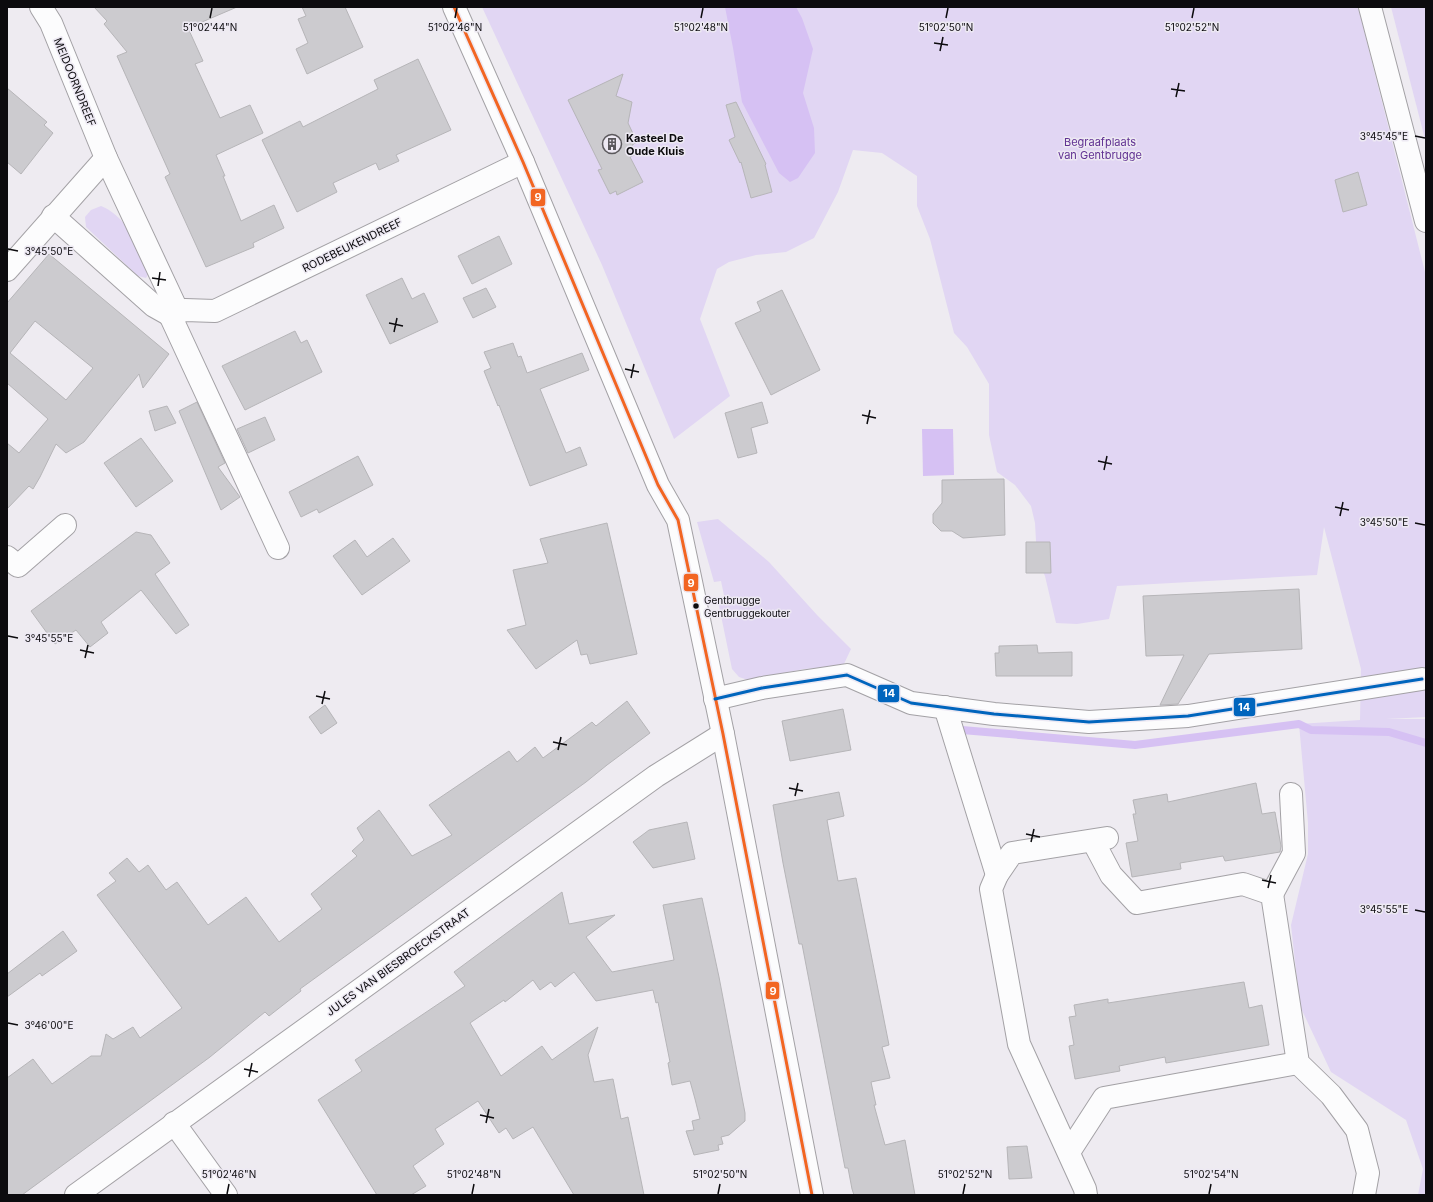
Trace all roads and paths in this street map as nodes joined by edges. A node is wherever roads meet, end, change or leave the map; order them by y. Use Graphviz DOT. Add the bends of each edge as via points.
graph roads {
  1 [pos="41,7"];
  2 [pos="454,7"];
  3 [pos="1370,7"];
  4 [pos="106,158"];
  5 [pos="523,162"];
  6 [pos="53,216"];
  7 [pos="1426,221"];
  8 [pos="7,270"];
  9 [pos="174,313"];
  10 [pos="65,526"];
  11 [pos="278,548"];
  12 [pos="7,556"];
  13 [pos="1422,679"];
  14 [pos="715,699"];
  15 [pos="945,707"];
  16 [pos="723,734"];
  17 [pos="1291,794"];
  18 [pos="997,875"];
  19 [pos="1272,894"];
  20 [pos="1298,1063"];
  21 [pos="174,1123"];
  22 [pos="1069,1152"];
  23 [pos="76,1195"];
  24 [pos="226,1195"];
  25 [pos="812,1195"];
  26 [pos="1086,1195"];
  27 [pos="1364,1195"];
  1 -- 4 [label="street, MEIDOORNDREEF" via="51,23"];
  2 -- 5 [label="street"];
  3 -- 7 [label="street"];
  4 -- 6 [label="street"];
  4 -- 9 [label="street"];
  5 -- 9 [label="street, RODEBEUKENDREEF" via="215,311"];
  5 -- 14 [label="street" via="658,485 678,520"];
  6 -- 8 [label="street"];
  6 -- 9 [label="street" via="154,306"];
  9 -- 11 [label="street"];
  10 -- 12 [label="street" via="18,566"];
  13 -- 15 [label="street" via="1188,716 1089,722"];
  14 -- 15 [label="street" via="762,688 847,675 911,703"];
  14 -- 16 [label="street"];
  15 -- 18 [label="street"];
  16 -- 21 [label="street, JULES VAN BIESBROECKSTRAAT" via="650,781"];
  16 -- 25 [label="street"];
  17 -- 19 [label="street" via="1294,853"];
  18 -- 19 [label="street" via="1012,853 1100,839 1111,875 1137,903 1243,884"];
  18 -- 22 [label="street" via="991,889 1019,1044"];
  19 -- 20 [label="street"];
  20 -- 22 [label="street" via="1104,1098"];
  20 -- 27 [label="street" via="1331,1095 1356,1130 1368,1172"];
  21 -- 23 [label="street, JULES VAN BIESBROECKSTRAAT"];
  21 -- 24 [label="street"];
  22 -- 26 [label="street"];
}
